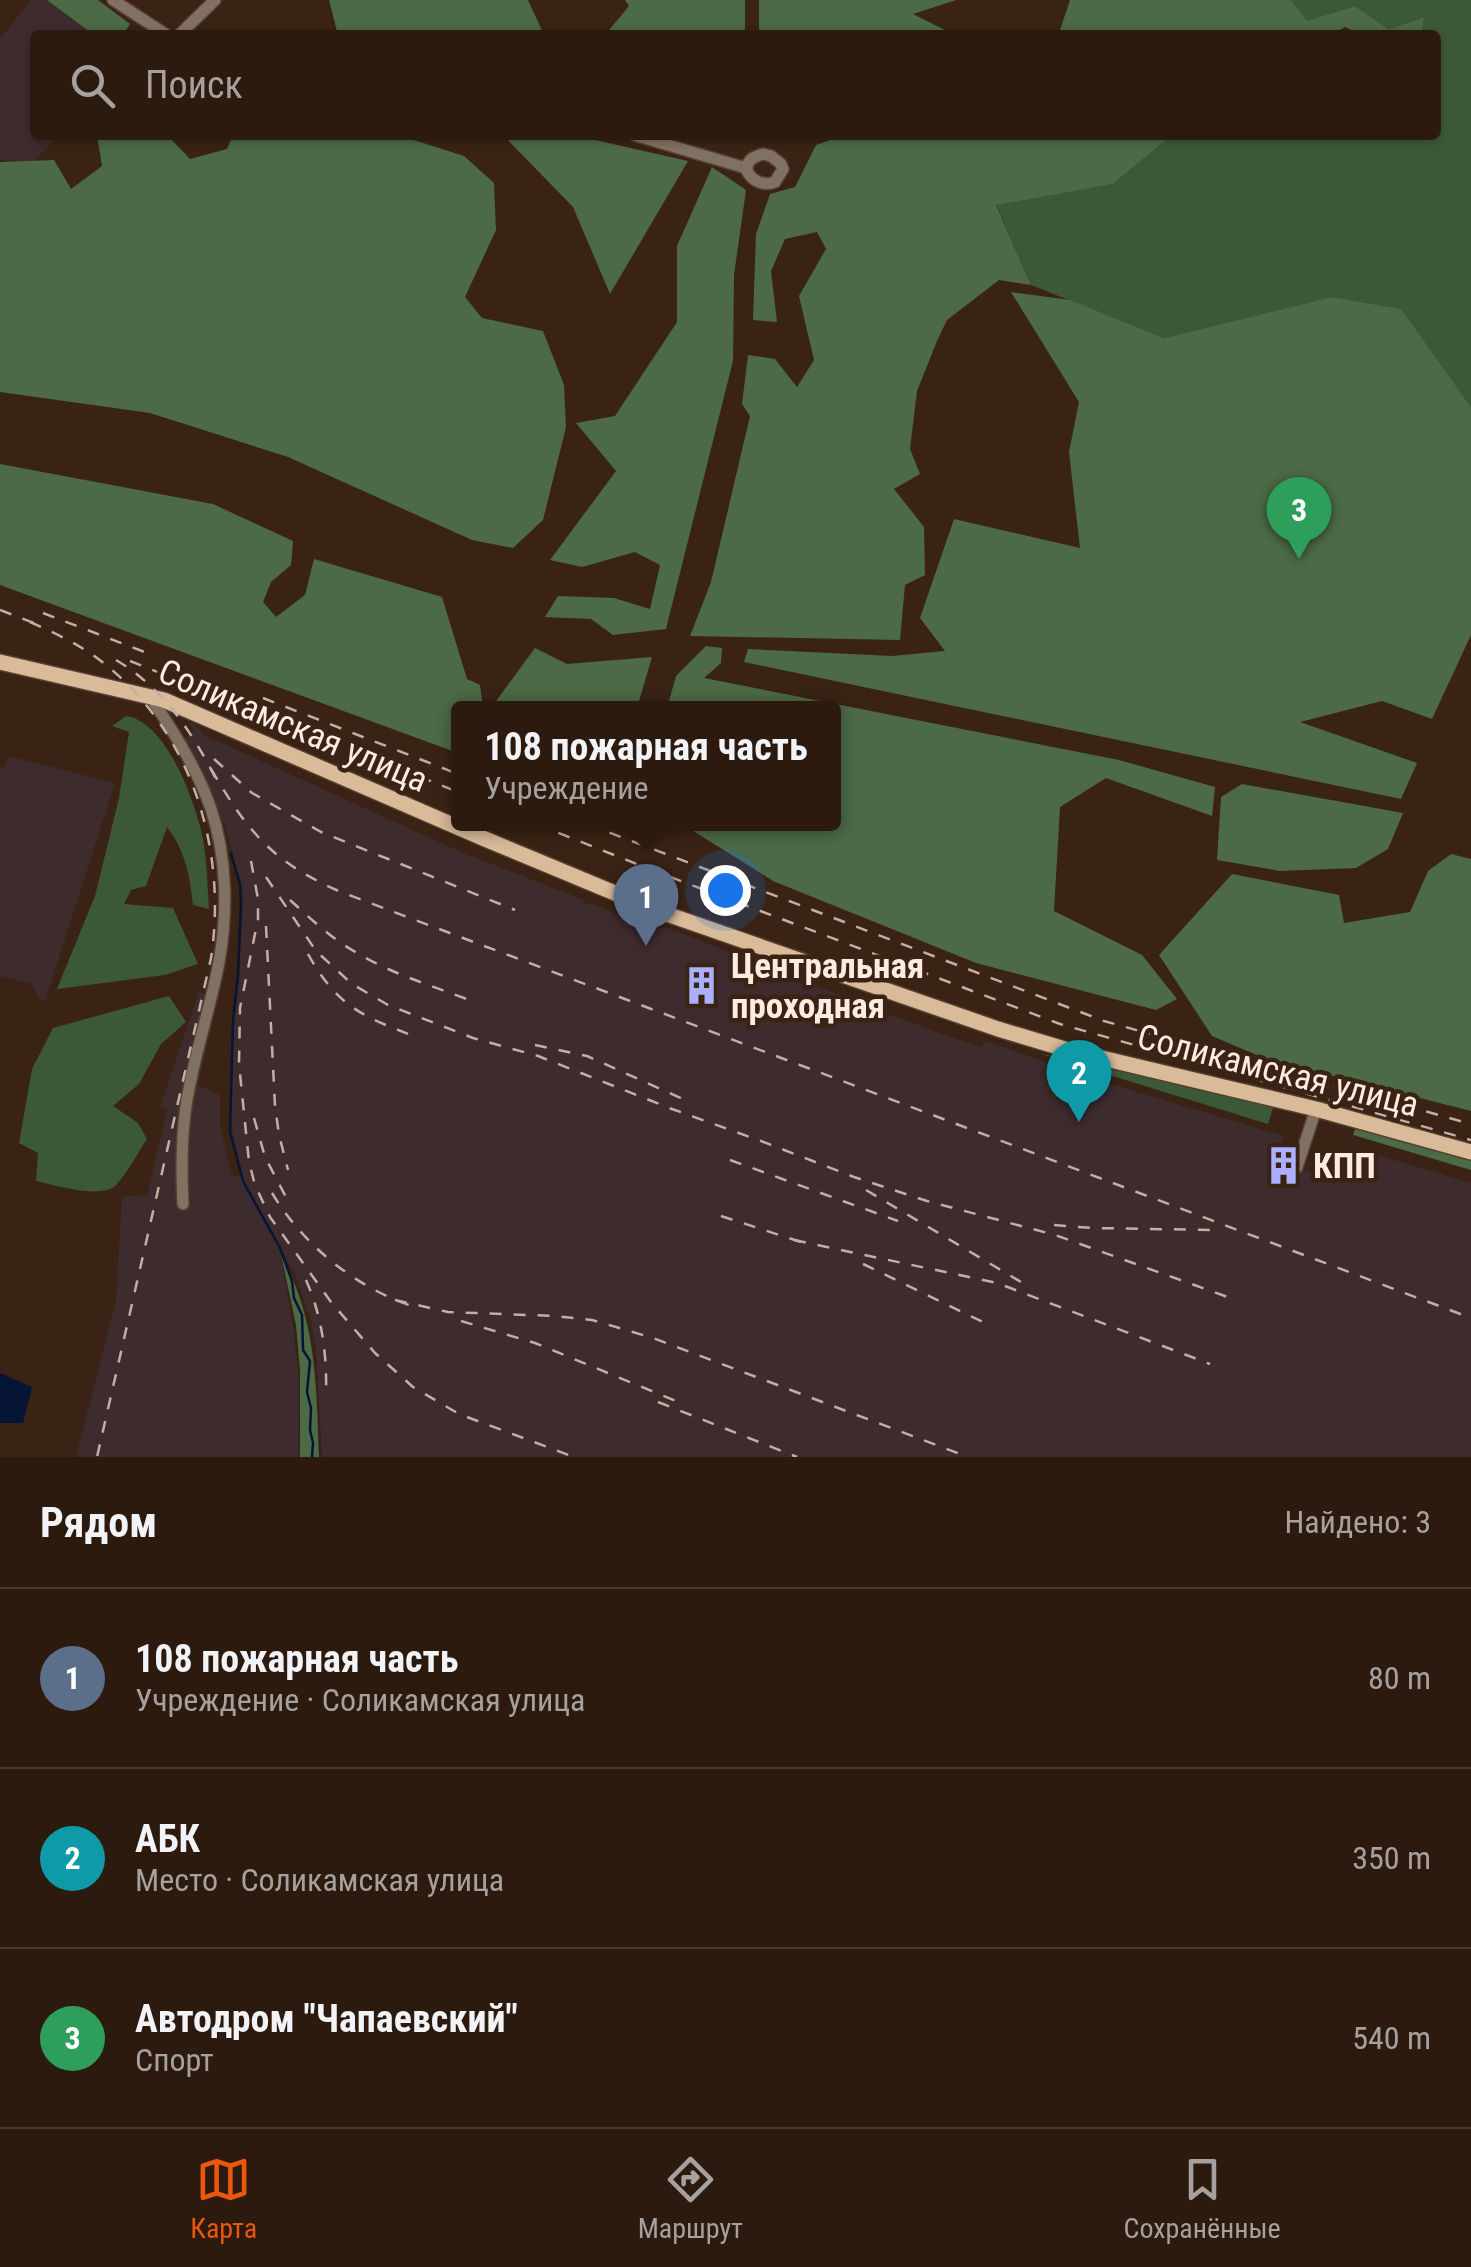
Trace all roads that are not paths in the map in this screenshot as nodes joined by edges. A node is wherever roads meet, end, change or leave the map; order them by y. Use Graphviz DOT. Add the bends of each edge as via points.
graph roads {
  1 [pos="113,0"];
  2 [pos="215,0"];
  3 [pos="159,30"];
  4 [pos="184,30"];
  5 [pos="651,140"];
  6 [pos="746,168"];
  7 [pos="0,662"];
  8 [pos="148,695"];
  9 [pos="451,824"];
  10 [pos="467,831"];
  11 [pos="1316,1109"];
  12 [pos="1471,1152"];
  13 [pos="1297,1167"];
  14 [pos="182,1204"];
  1 -- 3 [label="street"];
  2 -- 4 [label="street"];
  5 -- 6 [label="street"];
  7 -- 8 [label="main road, Соликамская улица"];
  8 -- 9 [label="main road, Соликамская улица"];
  8 -- 14 [label="street" via="203,788 223,876 220,960 183,1127"];
  10 -- 11 [label="main road, Соликамская улица" via="658,911 998,1029"];
  11 -- 12 [label="main road, Соликамская улица"];
  11 -- 13 [label="street"];
}
